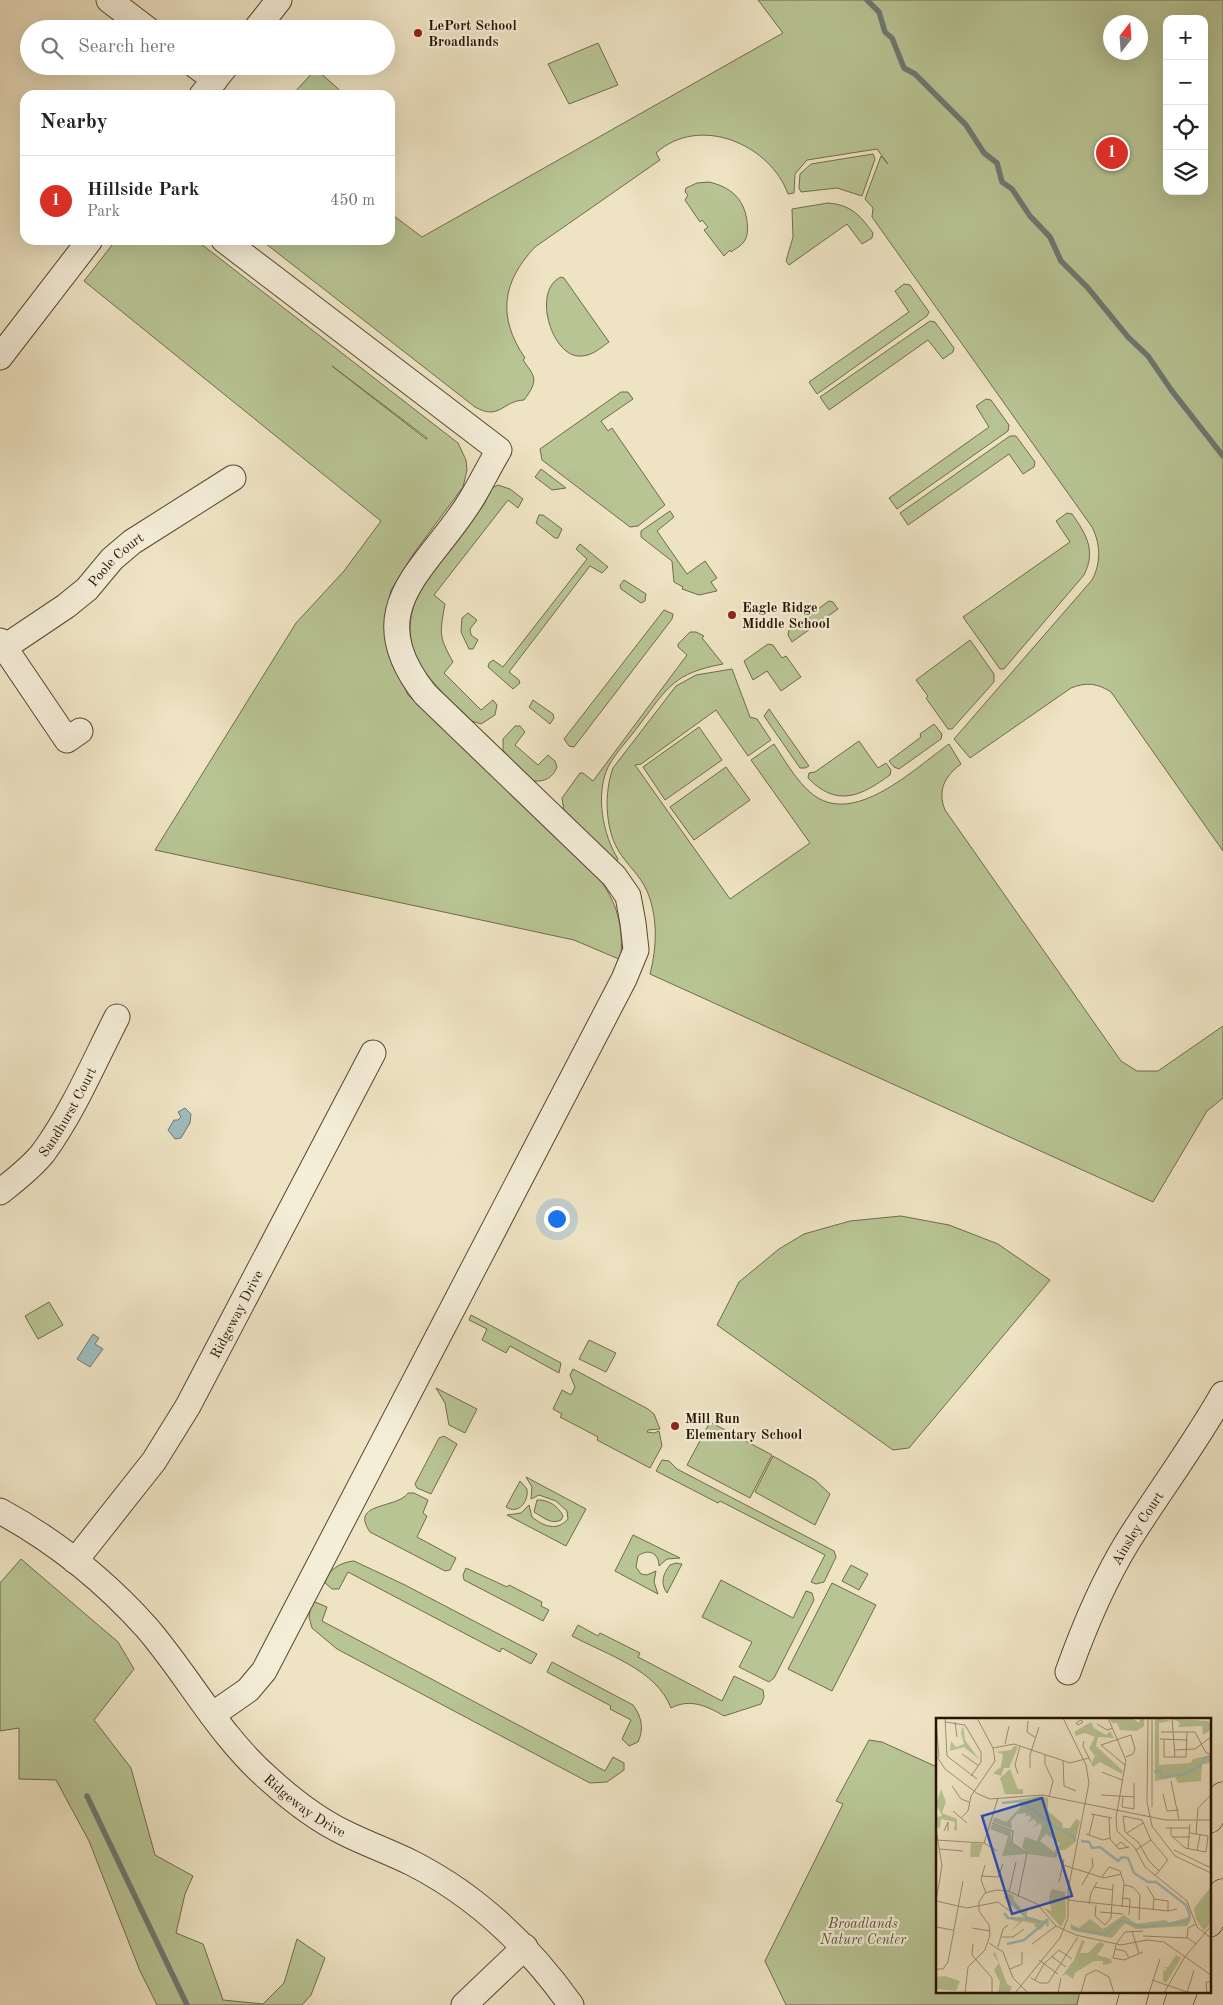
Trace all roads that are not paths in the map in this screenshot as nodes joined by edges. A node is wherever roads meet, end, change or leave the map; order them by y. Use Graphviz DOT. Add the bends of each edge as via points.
graph roads {
  1 [pos="110,0"];
  2 [pos="279,0"];
  3 [pos="136,20"];
  4 [pos="263,20"];
  5 [pos="86,245"];
  6 [pos="231,245"];
  7 [pos="0,357"];
  8 [pos="233,478"];
  9 [pos="2,644"];
  10 [pos="80,732"];
  11 [pos="117,1017"];
  12 [pos="373,1053"];
  13 [pos="0,1192"];
  14 [pos="1223,1394"];
  15 [pos="0,1511"];
  16 [pos="76,1561"];
  17 [pos="1068,1672"];
  18 [pos="212,1715"];
  19 [pos="1223,1796"];
  20 [pos="1210,1817"];
  21 [pos="1223,1893"];
  22 [pos="1210,1921"];
  23 [pos="525,1947"];
  24 [pos="1135,1992"];
  25 [pos="1183,1992"];
  26 [pos="464,2005"];
  27 [pos="571,2005"];
  28 [pos="1131,2005"];
  29 [pos="1178,2005"];
  1 -- 3 [label="street"];
  2 -- 4 [label="street"];
  5 -- 7 [label="street"];
  6 -- 18 [label="street" via="499,450 467,506 407,586 397,624 403,661 425,694 614,876 628,896 636,950 552,1120 264,1671 248,1690"];
  8 -- 9 [label="street, Poole Court" via="132,542 66,606"];
  9 -- 10 [label="street" via="66,740"];
  11 -- 13 [label="street, Sandhurst Court" via="53,1138 22,1175"];
  12 -- 16 [label="street, Ridgeway Drive" via="188,1406 154,1461"];
  14 -- 17 [label="street, Ainsley Court" via="1128,1542 1101,1591"];
  15 -- 16 [label="street, Ridgeway Drive"];
  16 -- 18 [label="street, Ridgeway Drive" via="146,1628"];
  18 -- 23 [label="street, Ridgeway Drive" via="238,1749 298,1803 343,1832 412,1863 452,1886"];
  19 -- 20 [label="main road"];
  21 -- 22 [label="main road"];
  23 -- 26 [label="street"];
  23 -- 27 [label="street, Ridgeway Drive"];
  24 -- 28 [label="main road"];
  25 -- 29 [label="main road"];
}
